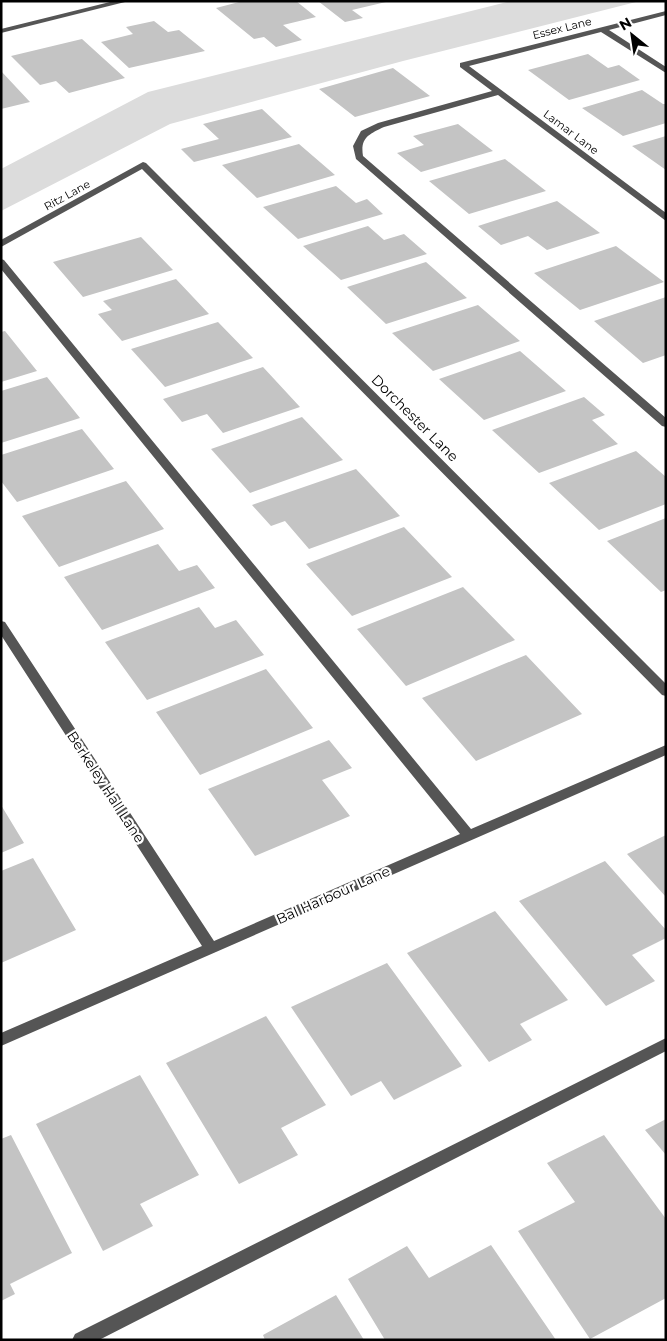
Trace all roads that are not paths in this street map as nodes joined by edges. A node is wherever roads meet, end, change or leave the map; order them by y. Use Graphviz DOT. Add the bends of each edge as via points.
graph roads {
  1 [pos="125,1"];
  2 [pos="666,13"];
  3 [pos="602,29"];
  4 [pos="1,31"];
  5 [pos="463,65"];
  6 [pos="666,72"];
  7 [pos="499,92"];
  8 [pos="143,165"];
  9 [pos="666,218"];
  10 [pos="1,244"];
  11 [pos="1,262"];
  12 [pos="666,424"];
  13 [pos="1,625"];
  14 [pos="666,692"];
  15 [pos="666,750"];
  16 [pos="469,836"];
  17 [pos="212,948"];
  18 [pos="1,1040"];
  19 [pos="666,1044"];
  20 [pos="81,1340"];
  1 -- 4 [label="street"];
  2 -- 3 [label="street, Essex Lane"];
  3 -- 5 [label="street, Essex Lane"];
  3 -- 6 [label="street"];
  5 -- 7 [label="street, Lamar Lane"];
  7 -- 9 [label="street, Lamar Lane"];
  7 -- 12 [label="street" via="381,125 364,133 357,146 360,156"];
  8 -- 10 [label="street, Ritz Lane"];
  8 -- 14 [label="street, Dorchester Lane"];
  11 -- 16 [label="street"];
  13 -- 17 [label="street, Berkeley Hall Lane"];
  15 -- 16 [label="street, Bal Harbour Lane"];
  16 -- 17 [label="street, Bal Harbour Lane"];
  17 -- 18 [label="street, Bal Harbour Lane"];
  19 -- 20 [label="street"];
}
